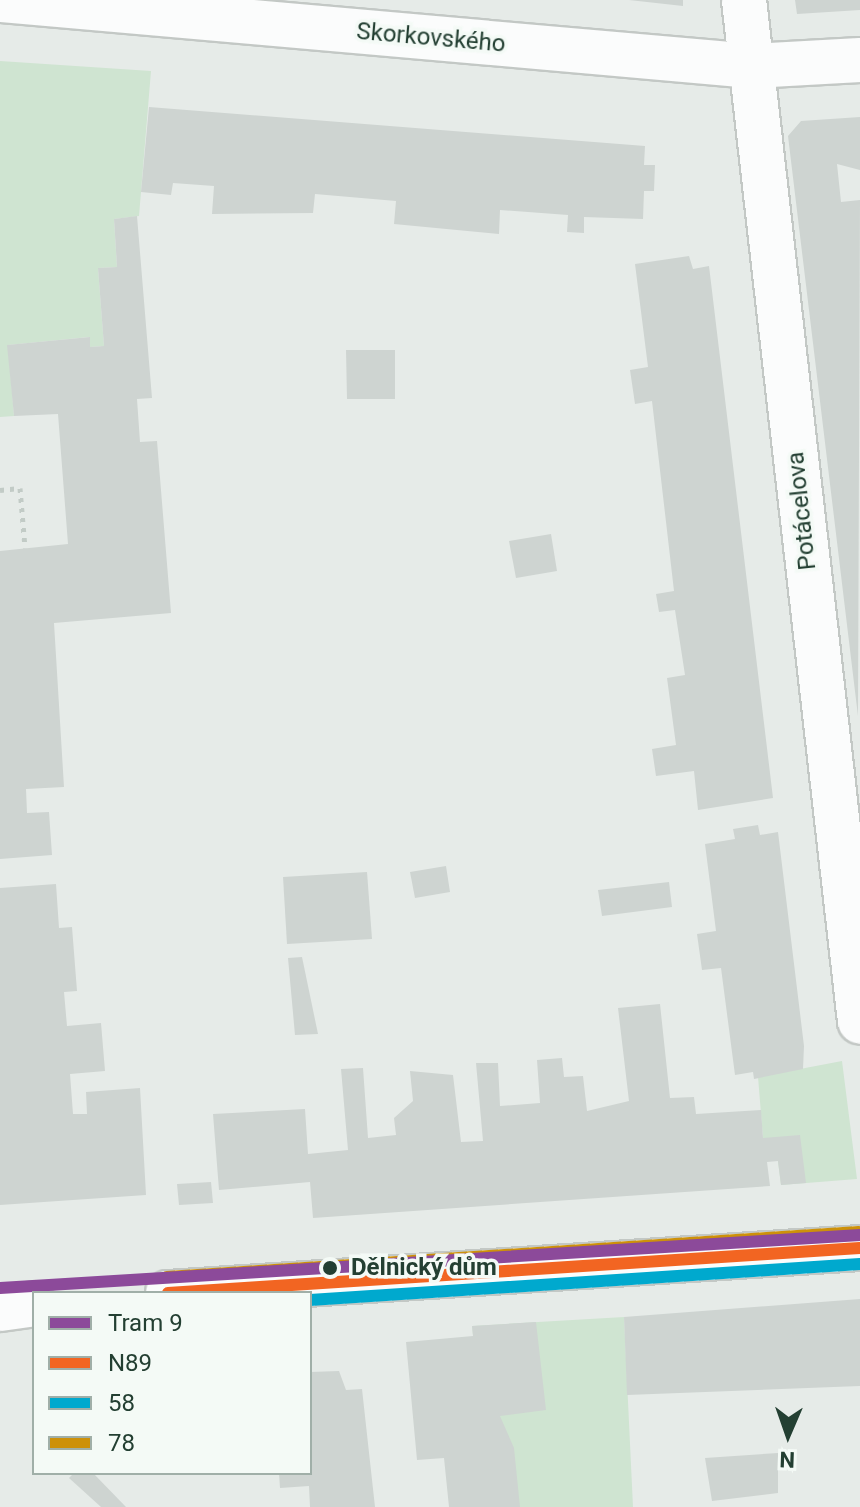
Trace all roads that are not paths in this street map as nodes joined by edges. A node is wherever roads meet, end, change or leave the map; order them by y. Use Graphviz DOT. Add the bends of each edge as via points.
graph roads {
  1 [pos="2,0"];
  2 [pos="744,0"];
  3 [pos="860,60"];
  4 [pos="752,66"];
  5 [pos="860,1021"];
  6 [pos="860,1248"];
  7 [pos="199,1291"];
  8 [pos="32,1304"];
  9 [pos="0,1309"];
  1 -- 4 [label="street, Skorkovského"];
  2 -- 4 [label="street, Potácelova"];
  3 -- 4 [label="street, Skorkovského"];
  4 -- 5 [label="street, Potácelova"];
  6 -- 7 [label="street"];
  8 -- 9 [label="street"];
}
